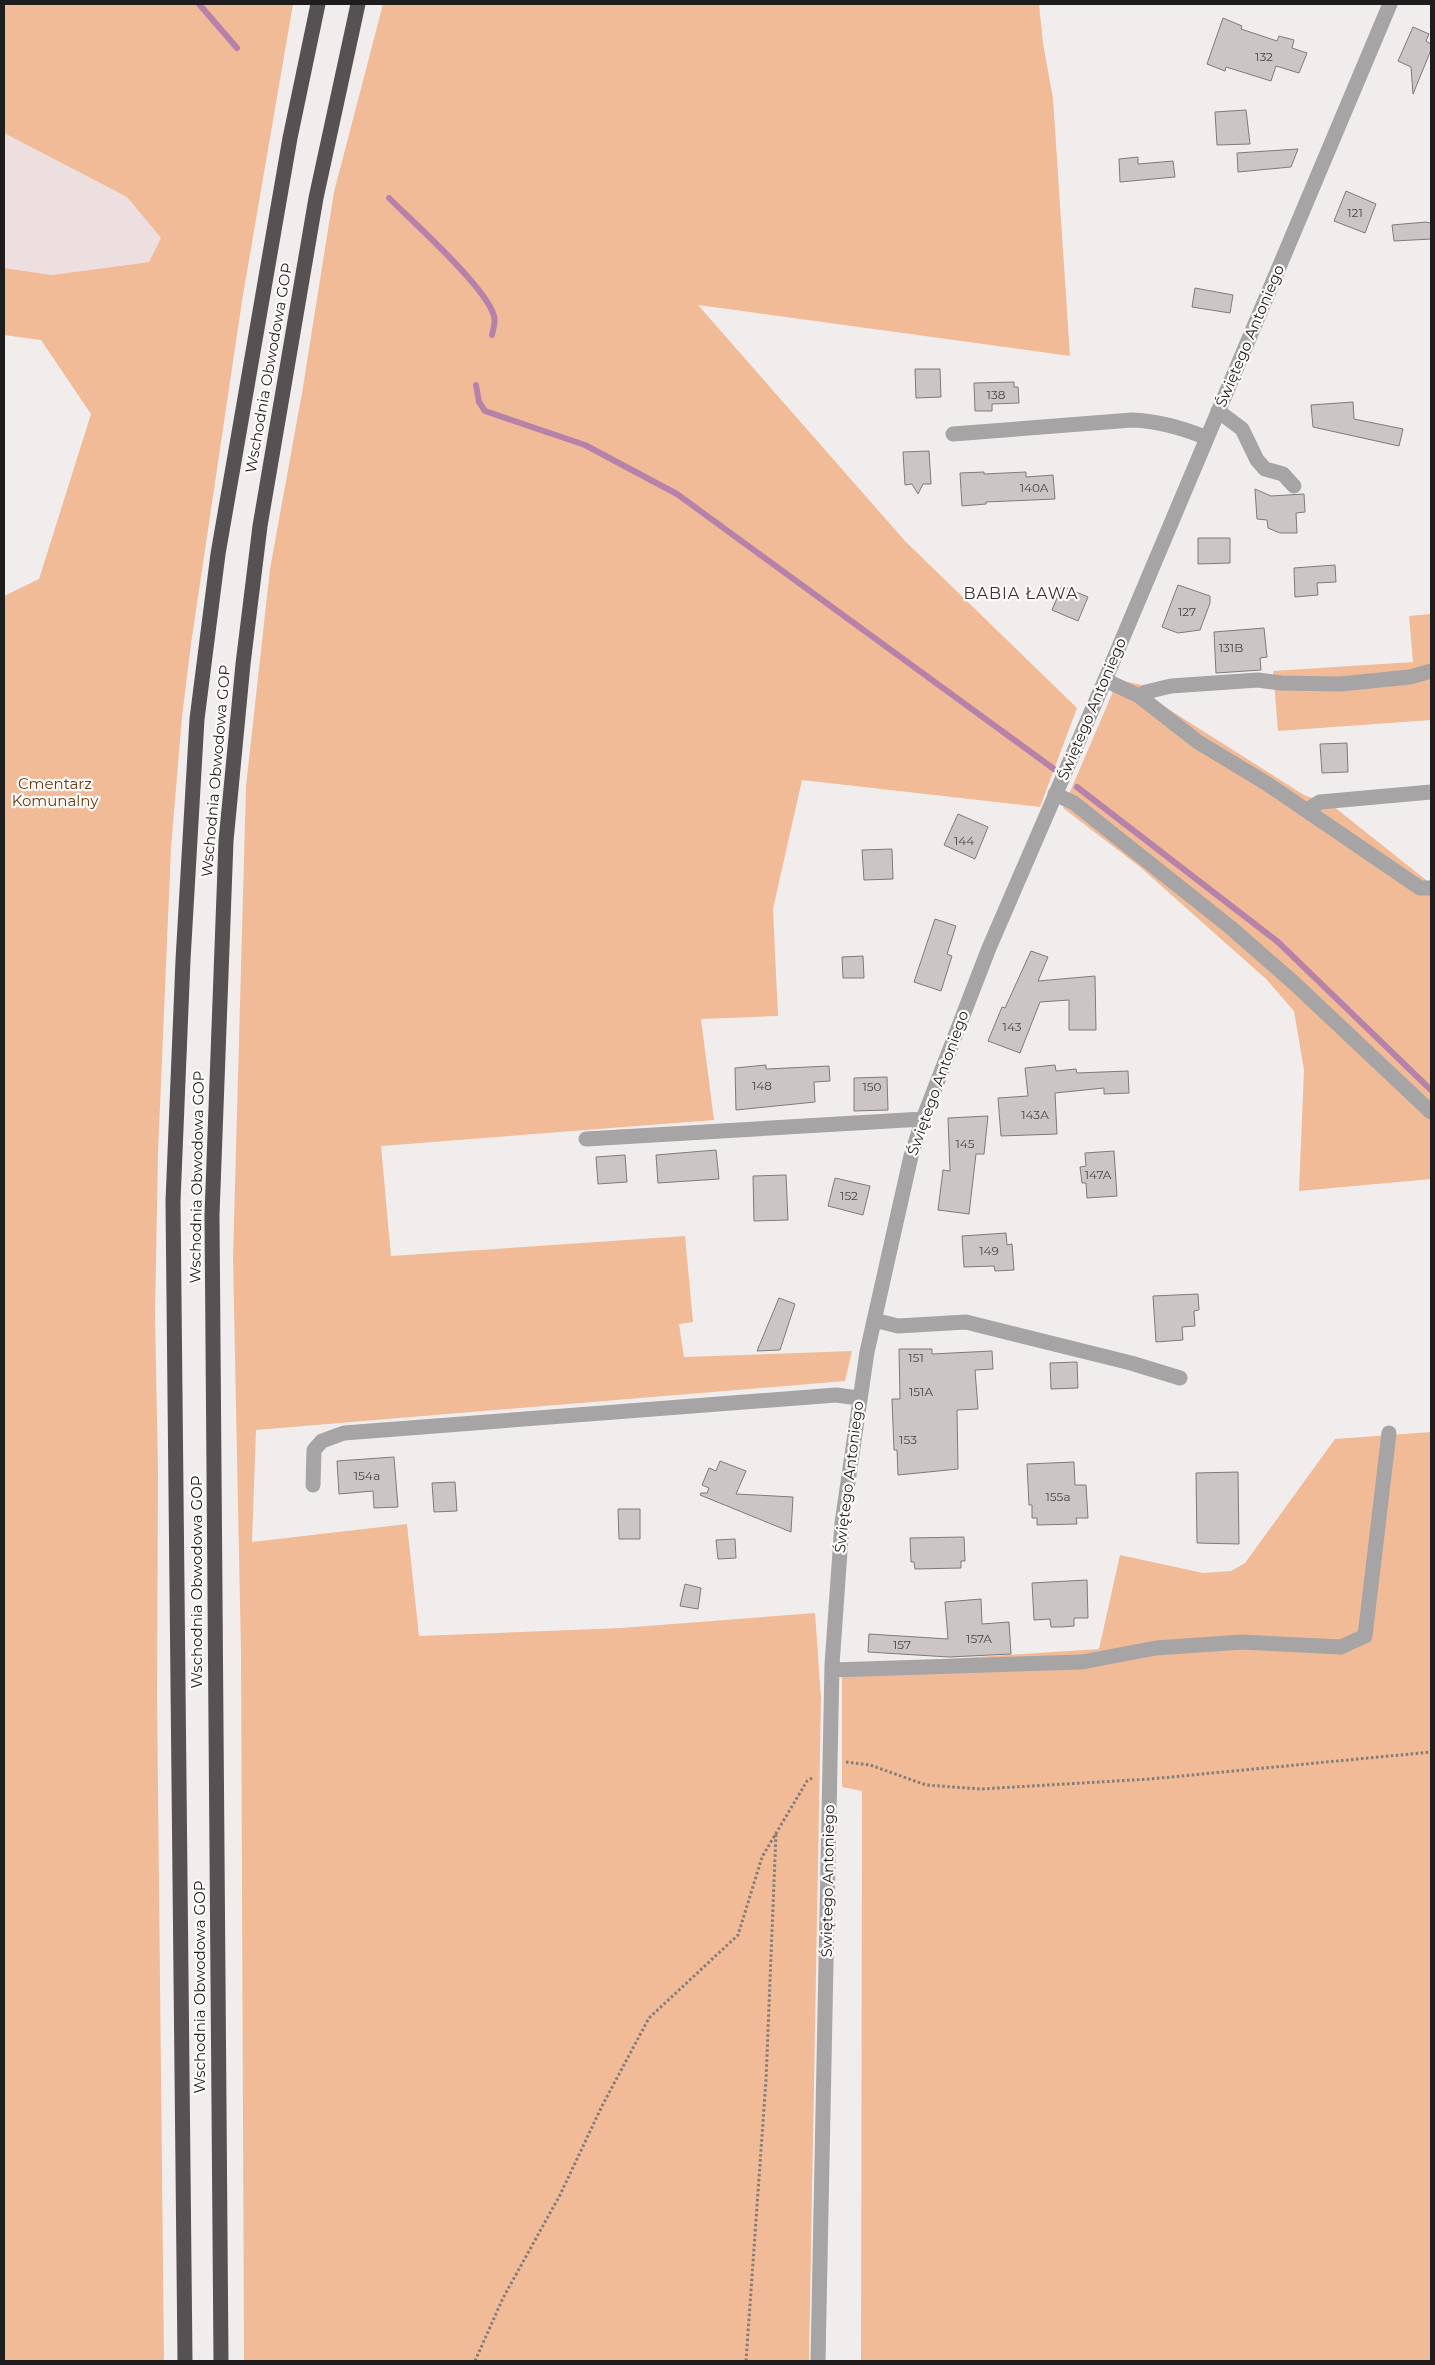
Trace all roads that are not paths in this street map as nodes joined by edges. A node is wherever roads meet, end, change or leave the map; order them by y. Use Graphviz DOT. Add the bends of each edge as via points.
graph roads {
  1 [pos="318,4"];
  2 [pos="358,4"];
  3 [pos="1390,4"];
  4 [pos="1218,411"];
  5 [pos="953,434"];
  6 [pos="1207,438"];
  7 [pos="1294,486"];
  8 [pos="1431,671"];
  9 [pos="1105,680"];
  10 [pos="1139,696"];
  11 [pos="1431,792"];
  12 [pos="1056,794"];
  13 [pos="1307,810"];
  14 [pos="1431,888"];
  15 [pos="1431,1112"];
  16 [pos="923,1119"];
  17 [pos="586,1139"];
  18 [pos="874,1320"];
  19 [pos="1180,1378"];
  20 [pos="859,1398"];
  21 [pos="1389,1433"];
  22 [pos="313,1485"];
  23 [pos="832,1670"];
  24 [pos="185,2361"];
  25 [pos="221,2361"];
  26 [pos="818,2361"];
  1 -- 24 [label="highway, Wschodnia Obwodowa GOP" via="280,190 218,554 198,719 183,960 173,1201"];
  2 -- 25 [label="highway, Wschodnia Obwodowa GOP" via="316,198 249,604 226,841 212,1215"];
  3 -- 4 [label="street, Świętego Antoniego"];
  4 -- 6 [label="street, Świętego Antoniego"];
  4 -- 7 [label="street" via="1242,429 1265,469 1284,474"];
  5 -- 6 [label="street" via="1132,420 1157,422"];
  6 -- 9 [label="street, Świętego Antoniego"];
  8 -- 10 [label="street" via="1410,677 1340,684 1258,680 1171,686"];
  9 -- 10 [label="street"];
  9 -- 12 [label="street, Świętego Antoniego"];
  10 -- 13 [label="street" via="1198,742"];
  11 -- 13 [label="street" via="1320,802"];
  12 -- 15 [label="street" via="1081,809 1230,927"];
  12 -- 16 [label="street, Świętego Antoniego" via="989,948"];
  13 -- 14 [label="street" via="1420,888"];
  16 -- 17 [label="street"];
  16 -- 18 [label="street, Świętego Antoniego" via="911,1156"];
  18 -- 19 [label="street" via="898,1326 966,1322"];
  18 -- 20 [label="street, Świętego Antoniego"];
  20 -- 22 [label="street" via="836,1395 344,1433 322,1441 314,1450"];
  20 -- 23 [label="street, Świętego Antoniego" via="842,1523"];
  21 -- 23 [label="street" via="1365,1636 1341,1647 1242,1642 1156,1648 1082,1662"];
  23 -- 26 [label="street, Świętego Antoniego"];
}
